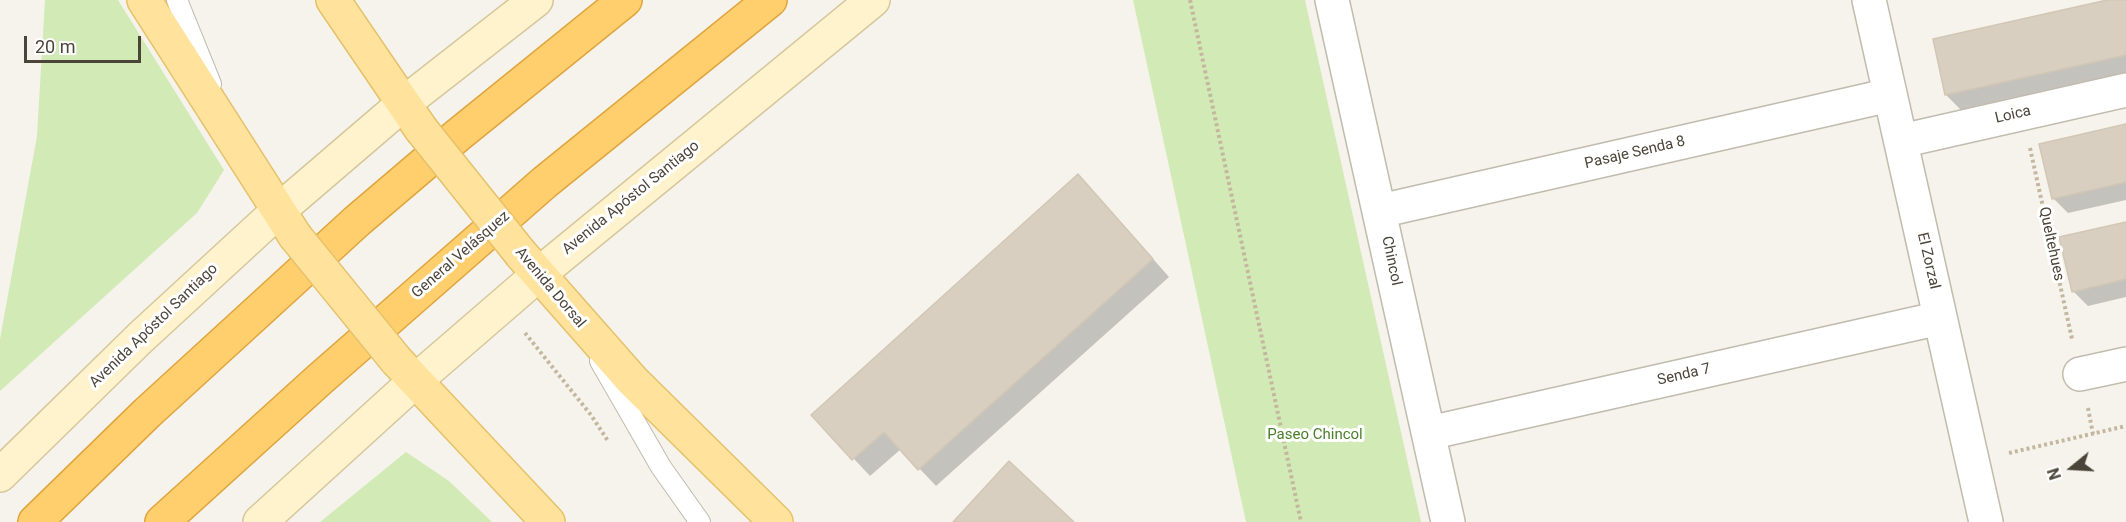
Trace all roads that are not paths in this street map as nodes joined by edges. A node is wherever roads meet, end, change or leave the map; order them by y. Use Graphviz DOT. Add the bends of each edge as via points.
graph roads {
  1 [pos="144,0"];
  2 [pos="177,0"];
  3 [pos="333,0"];
  4 [pos="536,0"];
  5 [pos="625,0"];
  6 [pos="770,0"];
  7 [pos="873,0"];
  8 [pos="1332,0"];
  9 [pos="1869,0"];
  10 [pos="2126,90"];
  11 [pos="1890,95"];
  12 [pos="412,116"];
  13 [pos="225,131"];
  14 [pos="1901,141"];
  15 [pos="1380,211"];
  16 [pos="286,224"];
  17 [pos="530,264"];
  18 [pos="1940,318"];
  19 [pos="578,321"];
  20 [pos="2126,364"];
  21 [pos="405,371"];
  22 [pos="2080,374"];
  23 [pos="1429,433"];
  24 [pos="0,475"];
  25 [pos="35,522"];
  26 [pos="162,522"];
  27 [pos="260,522"];
  28 [pos="548,522"];
  29 [pos="700,522"];
  30 [pos="776,522"];
  31 [pos="1448,522"];
  32 [pos="1986,522"];
  1 -- 13 [label="main road"];
  2 -- 13 [label="lane"];
  3 -- 12 [label="main road, Avenida Dorsal"];
  4 -- 12 [label="main road, Avenida Apóstol Santiago"];
  5 -- 25 [label="highway" via="357,221 164,397"];
  6 -- 26 [label="highway, General Velásquez" via="545,182"];
  7 -- 17 [label="main road, Avenida Apóstol Santiago"];
  8 -- 15 [label="street, Chincol"];
  9 -- 11 [label="street, El Zorzal"];
  10 -- 14 [label="street, Loica"];
  11 -- 14 [label="street, El Zorzal"];
  11 -- 15 [label="street, Pasaje Senda 8"];
  12 -- 16 [label="main road, Avenida Apóstol Santiago"];
  12 -- 17 [label="main road, Avenida Dorsal, bridge"];
  13 -- 16 [label="main road"];
  14 -- 18 [label="street, El Zorzal"];
  15 -- 23 [label="street, Chincol"];
  16 -- 21 [label="main road, bridge"];
  16 -- 24 [label="main road, Avenida Apóstol Santiago" via="140,338"];
  17 -- 19 [label="main road, Avenida Dorsal"];
  17 -- 21 [label="main road, Avenida Apóstol Santiago"];
  18 -- 23 [label="street, Senda 7"];
  18 -- 32 [label="street, El Zorzal"];
  19 -- 29 [label="lane" via="661,467"];
  19 -- 30 [label="main road, Avenida Dorsal"];
  20 -- 22 [label="street"];
  21 -- 27 [label="main road, Avenida Apóstol Santiago"];
  21 -- 28 [label="main road"];
  23 -- 31 [label="street, Chincol"];
}
